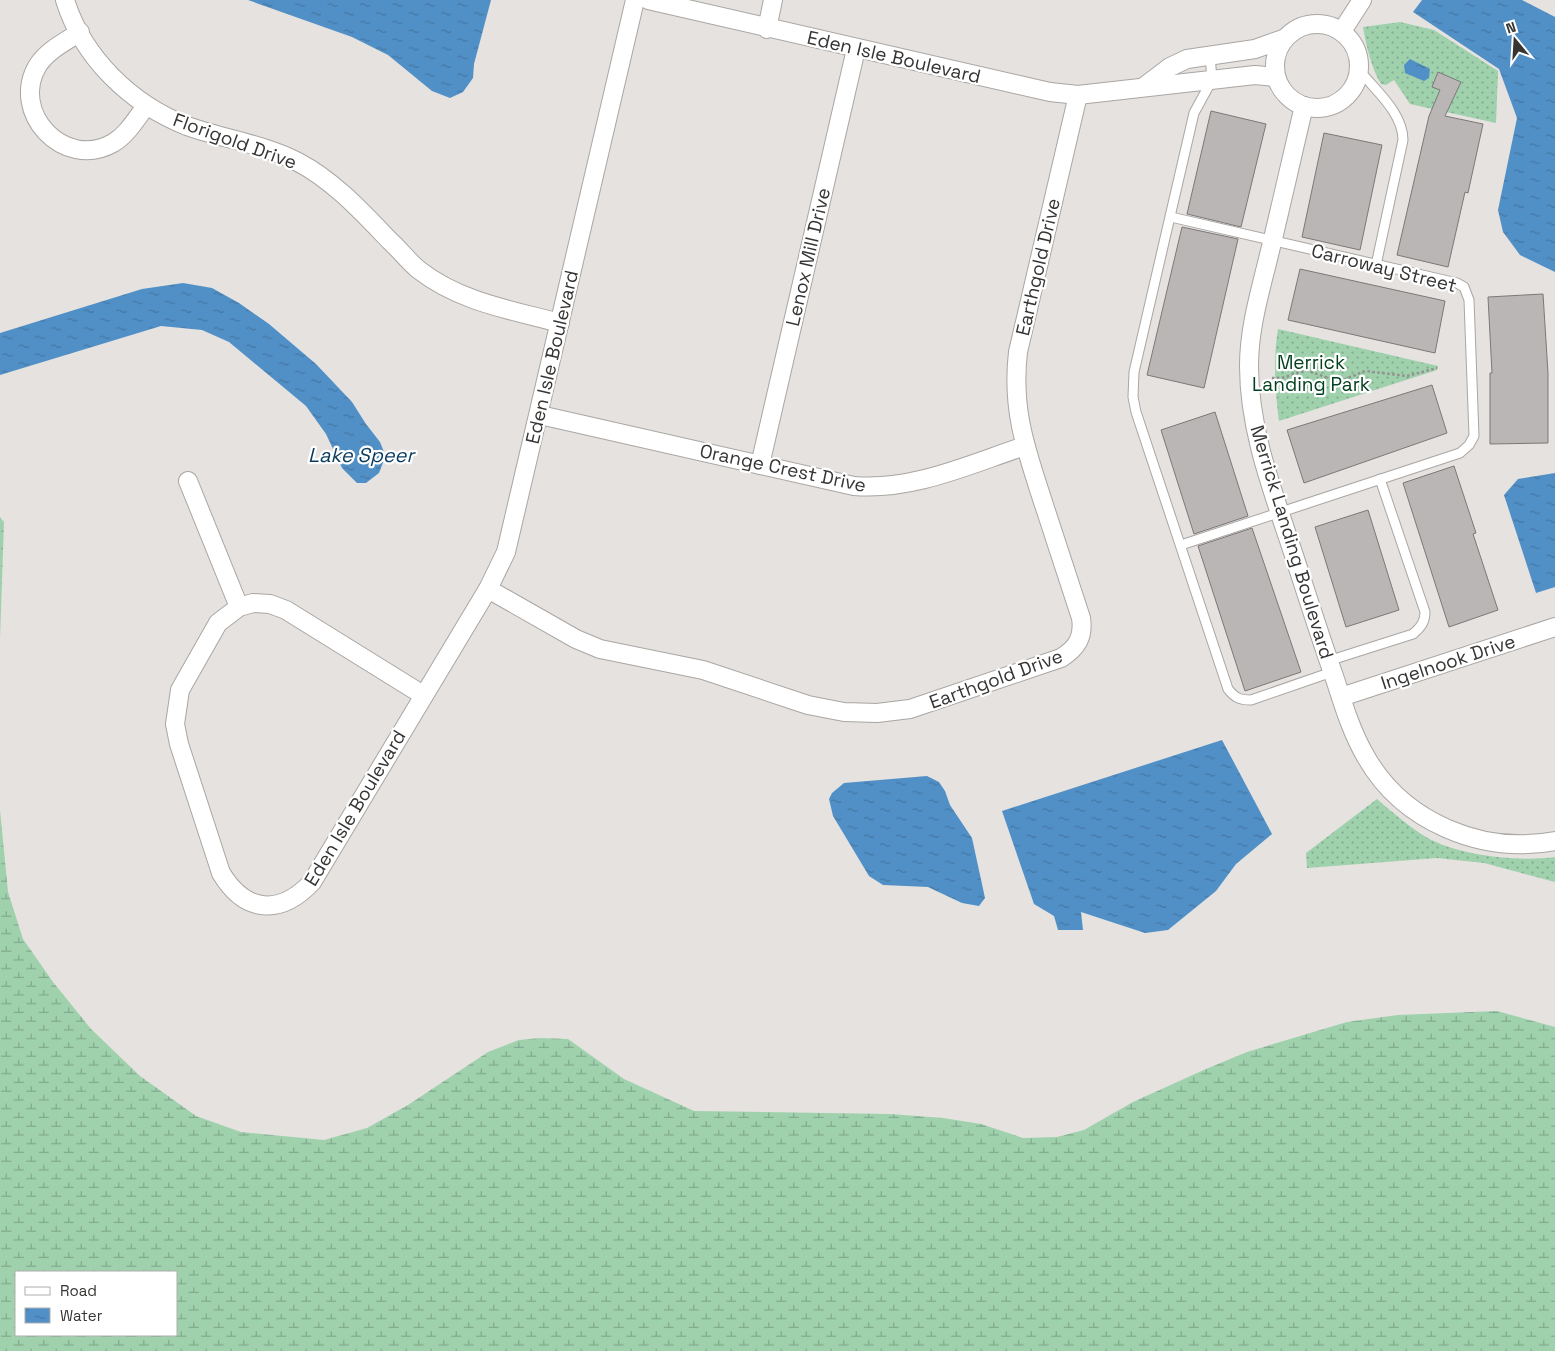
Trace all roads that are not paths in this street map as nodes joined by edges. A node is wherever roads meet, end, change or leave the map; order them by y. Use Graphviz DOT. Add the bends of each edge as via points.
graph roads {
  1 [pos="64,0"];
  2 [pos="635,0"];
  3 [pos="648,0"];
  4 [pos="773,0"];
  5 [pos="1362,0"];
  6 [pos="767,29"];
  7 [pos="1342,30"];
  8 [pos="80,32"];
  9 [pos="1283,40"];
  10 [pos="856,49"];
  11 [pos="1210,55"];
  12 [pos="1360,71"];
  13 [pos="1276,77"];
  14 [pos="1212,80"];
  15 [pos="1142,87"];
  16 [pos="1078,95"];
  17 [pos="146,106"];
  18 [pos="1304,106"];
  19 [pos="1171,217"];
  20 [pos="1272,241"];
  21 [pos="1376,265"];
  22 [pos="560,323"];
  23 [pos="540,415"];
  24 [pos="1025,446"];
  25 [pos="760,465"];
  26 [pos="1380,479"];
  27 [pos="188,481"];
  28 [pos="1280,512"];
  29 [pos="1181,545"];
  30 [pos="488,589"];
  31 [pos="239,607"];
  32 [pos="1555,627"];
  33 [pos="1330,667"];
  34 [pos="423,695"];
  35 [pos="1341,697"];
  36 [pos="1555,841"];
  1 -- 8 [label="street, Florigold Drive"];
  2 -- 22 [label="street, Eden Isle Boulevard"];
  3 -- 6 [label="street, Eden Isle Boulevard"];
  4 -- 6 [label="street"];
  5 -- 7 [label="street"];
  6 -- 10 [label="street, Eden Isle Boulevard"];
  7 -- 9 [label="street" via="1327,24 1310,23 1295,29"];
  7 -- 12 [label="street" via="1356,48"];
  8 -- 17 [label="street, Florigold Drive" via="108,74"];
  8 -- 17 [label="street" via="48,53 32,80 34,112 41,128 66,148 98,149 124,135"];
  9 -- 11 [label="street, Eden Isle Boulevard" via="1255,49"];
  9 -- 13 [label="street" via="1275,58"];
  10 -- 16 [label="street, Eden Isle Boulevard" via="1050,92"];
  10 -- 25 [label="street, Lenox Mill Drive"];
  11 -- 14 [label="lane"];
  11 -- 15 [label="street, Eden Isle Boulevard" via="1186,59"];
  12 -- 18 [label="street" via="1346,97 1326,107"];
  12 -- 21 [label="lane" via="1399,118 1404,140"];
  13 -- 14 [label="street, Eden Isle Boulevard" via="1255,75"];
  13 -- 18 [label="street" via="1282,90"];
  14 -- 15 [label="street, Eden Isle Boulevard"];
  14 -- 19 [label="lane" via="1194,113"];
  15 -- 16 [label="street, Eden Isle Boulevard"];
  16 -- 24 [label="street, Earthgold Drive" via="1018,352 1015,399"];
  17 -- 22 [label="street, Florigold Drive" via="187,126 258,146 299,162 354,204 418,269 444,288 468,299"];
  18 -- 20 [label="street, Merrick Landing Boulevard"];
  19 -- 20 [label="lane, Carroway Street"];
  19 -- 29 [label="lane" via="1132,386 1136,412"];
  20 -- 21 [label="lane, Carroway Street"];
  20 -- 28 [label="street, Merrick Landing Boulevard" via="1252,327 1249,366 1253,417"];
  21 -- 26 [label="lane, Carroway Street" via="1457,283 1468,293 1474,436 1460,453"];
  22 -- 23 [label="street, Eden Isle Boulevard"];
  23 -- 25 [label="street, Orange Crest Drive"];
  23 -- 30 [label="street, Eden Isle Boulevard" via="506,552"];
  24 -- 25 [label="street, Orange Crest Drive" via="918,481 874,488"];
  24 -- 30 [label="street, Earthgold Drive" via="1081,618 1083,630 1080,640 1072,652 1061,658 910,709 844,712 808,705 703,670 600,649 576,639"];
  26 -- 28 [label="lane, Carroway Street"];
  26 -- 33 [label="lane" via="1425,619 1413,634"];
  27 -- 31 [label="street"];
  28 -- 29 [label="lane, Carroway Street"];
  28 -- 33 [label="street, Merrick Landing Boulevard"];
  29 -- 33 [label="lane" via="1233,696 1252,700"];
  30 -- 34 [label="street, Eden Isle Boulevard"];
  31 -- 34 [label="street, Eden Isle Boulevard" via="253,603 270,604 286,610"];
  31 -- 34 [label="street, Eden Isle Boulevard" via="218,623 180,690 175,724 220,873 243,900 274,906 300,895 312,882"];
  32 -- 35 [label="street, Ingelnook Drive"];
  33 -- 35 [label="street, Merrick Landing Boulevard"];
  35 -- 36 [label="street, Merrick Landing Boulevard" via="1367,759 1392,789 1429,820 1479,840 1507,844"];
}
